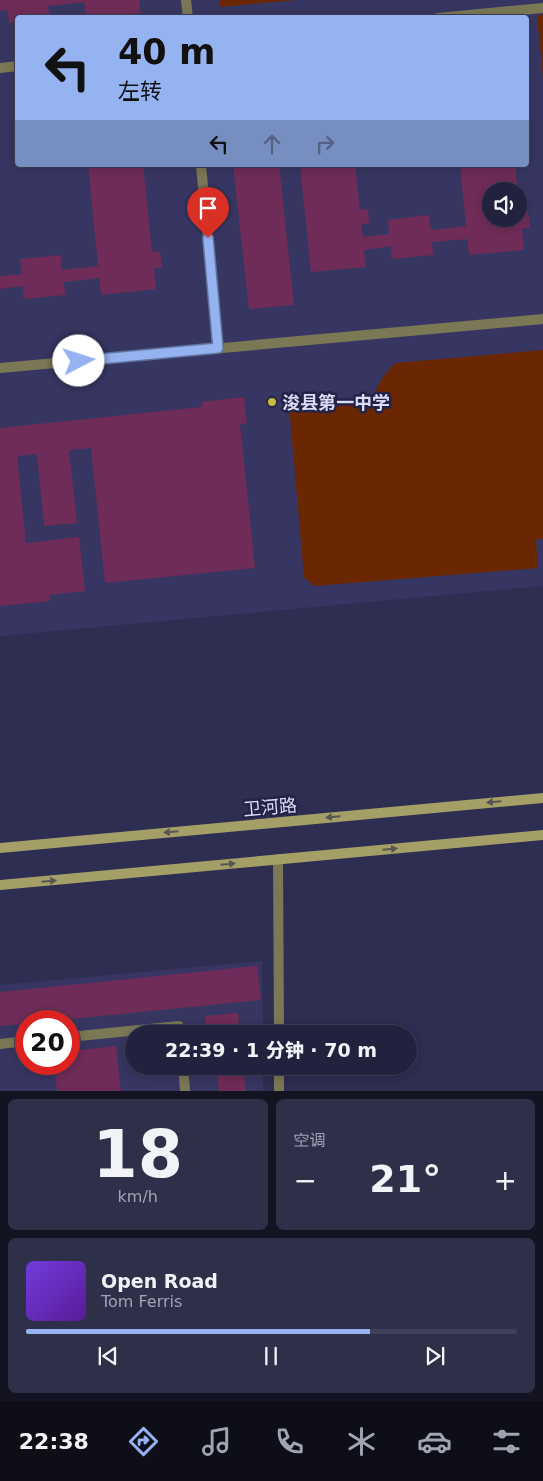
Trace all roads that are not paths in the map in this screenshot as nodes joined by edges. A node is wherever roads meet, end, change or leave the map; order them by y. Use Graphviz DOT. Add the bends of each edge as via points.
graph roads {
  1 [pos="186,0"];
  2 [pos="543,8"];
  3 [pos="188,15"];
  4 [pos="470,15"];
  5 [pos="15,66"];
  6 [pos="0,68"];
  7 [pos="201,167"];
  8 [pos="543,319"];
  9 [pos="218,348"];
  10 [pos="0,368"];
  11 [pos="543,798"];
  12 [pos="543,835"];
  13 [pos="0,848"];
  14 [pos="278,859"];
  15 [pos="0,885"];
  16 [pos="279,1025"];
  17 [pos="125,1031"];
  18 [pos="80,1036"];
  19 [pos="15,1043"];
  20 [pos="0,1044"];
  21 [pos="184,1075"];
  22 [pos="279,1075"];
  23 [pos="185,1091"];
  24 [pos="279,1091"];
  1 -- 3 [label="street"];
  2 -- 4 [label="street"];
  5 -- 6 [label="street"];
  7 -- 9 [label="street"];
  8 -- 9 [label="street"];
  9 -- 10 [label="street"];
  11 -- 13 [label="street, 卫河路, one-way"];
  14 -- 12 [label="street, one-way"];
  15 -- 14 [label="street, one-way"];
  14 -- 16 [label="street"];
  17 -- 18 [label="street"];
  19 -- 20 [label="street"];
  21 -- 23 [label="street"];
  22 -- 24 [label="street"];
}
